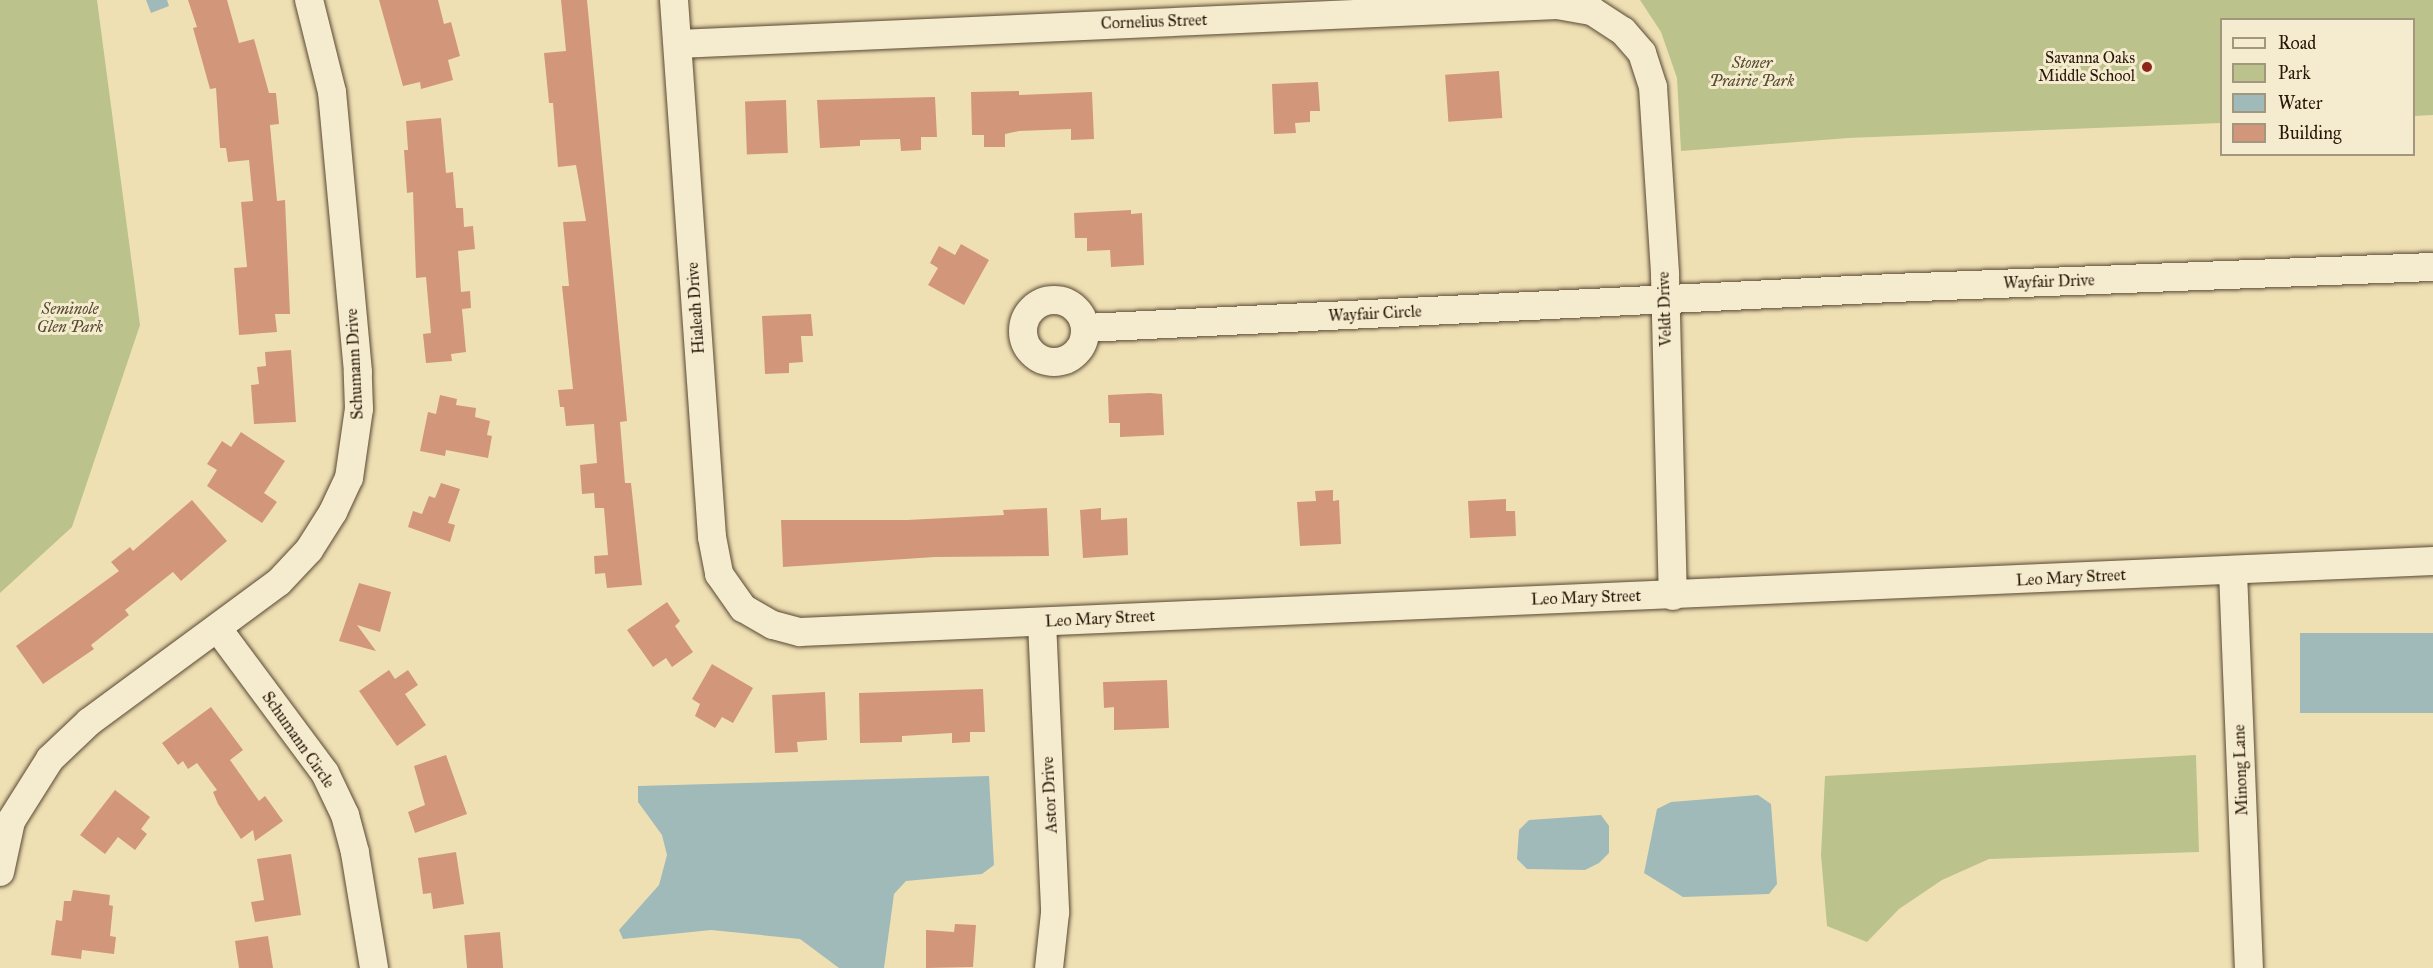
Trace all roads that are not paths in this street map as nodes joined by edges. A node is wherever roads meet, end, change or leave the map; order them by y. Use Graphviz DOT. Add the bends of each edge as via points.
graph roads {
  1 [pos="309,0"];
  2 [pos="674,0"];
  3 [pos="1623,31"];
  4 [pos="678,44"];
  5 [pos="2433,267"];
  6 [pos="1665,301"];
  7 [pos="1086,328"];
  8 [pos="2433,561"];
  9 [pos="2233,572"];
  10 [pos="1673,596"];
  11 [pos="743,608"];
  12 [pos="1042,622"];
  13 [pos="218,629"];
  14 [pos="0,872"];
  15 [pos="374,968"];
  16 [pos="1049,968"];
  17 [pos="2249,968"];
  1 -- 13 [label="street, Schumann Drive" via="326,58 338,135 358,372 356,446 345,486 309,550 279,582"];
  2 -- 4 [label="street, Hialeah Drive"];
  3 -- 4 [label="street, Cornelius Street" via="1592,11 1557,5"];
  3 -- 6 [label="street, Veldt Drive" via="1642,53 1653,87"];
  4 -- 11 [label="street, Hialeah Drive" via="712,537 719,574"];
  5 -- 6 [label="street, Wayfair Drive"];
  6 -- 7 [label="street, Wayfair Circle"];
  6 -- 10 [label="street, Veldt Drive"];
  8 -- 9 [label="street, Leo Mary Street"];
  9 -- 10 [label="street, Leo Mary Street"];
  9 -- 17 [label="street, Minong Lane"];
  10 -- 12 [label="street, Leo Mary Street" via="1386,604"];
  11 -- 12 [label="street, Leo Mary Street" via="773,625 800,632"];
  12 -- 16 [label="street, Astor Drive" via="1055,913"];
  13 -- 14 [label="street, Schumann Drive" via="89,722 50,759 12,821"];
  13 -- 15 [label="street, Schumann Circle" via="325,773 345,815 356,853"];
}
